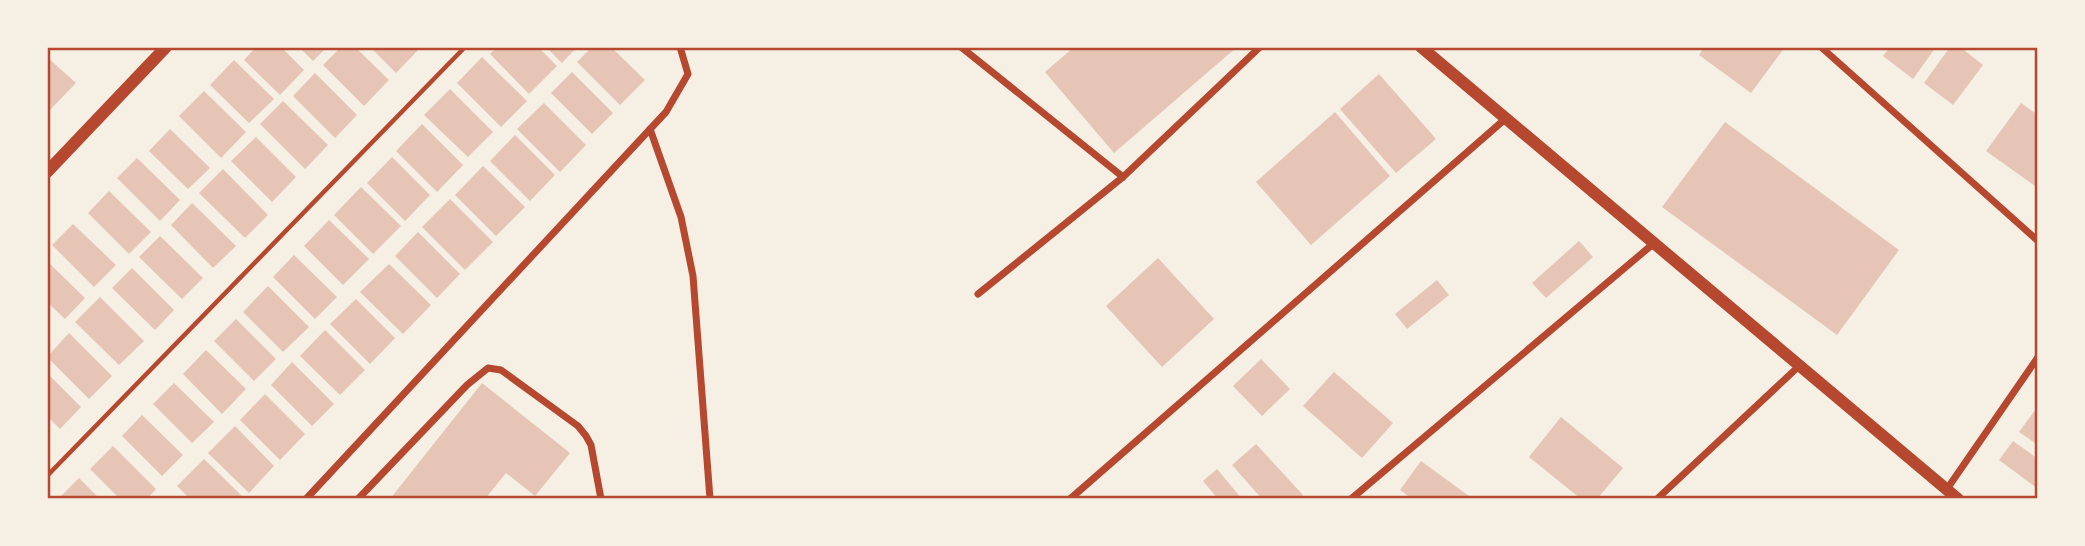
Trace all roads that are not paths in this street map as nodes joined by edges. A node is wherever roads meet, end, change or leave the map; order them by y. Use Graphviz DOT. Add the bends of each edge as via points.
graph roads {
  1 [pos="166,47"];
  2 [pos="680,47"];
  3 [pos="961,47"];
  4 [pos="1260,47"];
  5 [pos="1421,47"];
  6 [pos="1821,47"];
  7 [pos="1504,121"];
  8 [pos="650,129"];
  9 [pos="47,172"];
  10 [pos="1123,177"];
  11 [pos="2038,241"];
  12 [pos="1653,244"];
  13 [pos="978,294"];
  14 [pos="2038,357"];
  15 [pos="1798,367"];
  16 [pos="1947,489"];
  17 [pos="306,499"];
  18 [pos="358,499"];
  19 [pos="601,499"];
  20 [pos="710,499"];
  21 [pos="1070,499"];
  22 [pos="1351,499"];
  23 [pos="1657,499"];
  24 [pos="1958,499"];
  1 -- 9 [label="street"];
  2 -- 8 [label="street" via="688,74 666,112"];
  3 -- 10 [label="street"];
  4 -- 10 [label="street"];
  5 -- 7 [label="street"];
  6 -- 11 [label="street"];
  7 -- 12 [label="street"];
  7 -- 21 [label="street"];
  8 -- 17 [label="street"];
  8 -- 20 [label="street" via="681,217 693,276"];
  10 -- 13 [label="street"];
  12 -- 15 [label="street"];
  12 -- 22 [label="street"];
  14 -- 16 [label="street"];
  15 -- 16 [label="street"];
  15 -- 23 [label="street"];
  16 -- 24 [label="street"];
  18 -- 19 [label="street" via="488,368 501,370 578,426 591,445"];
}
